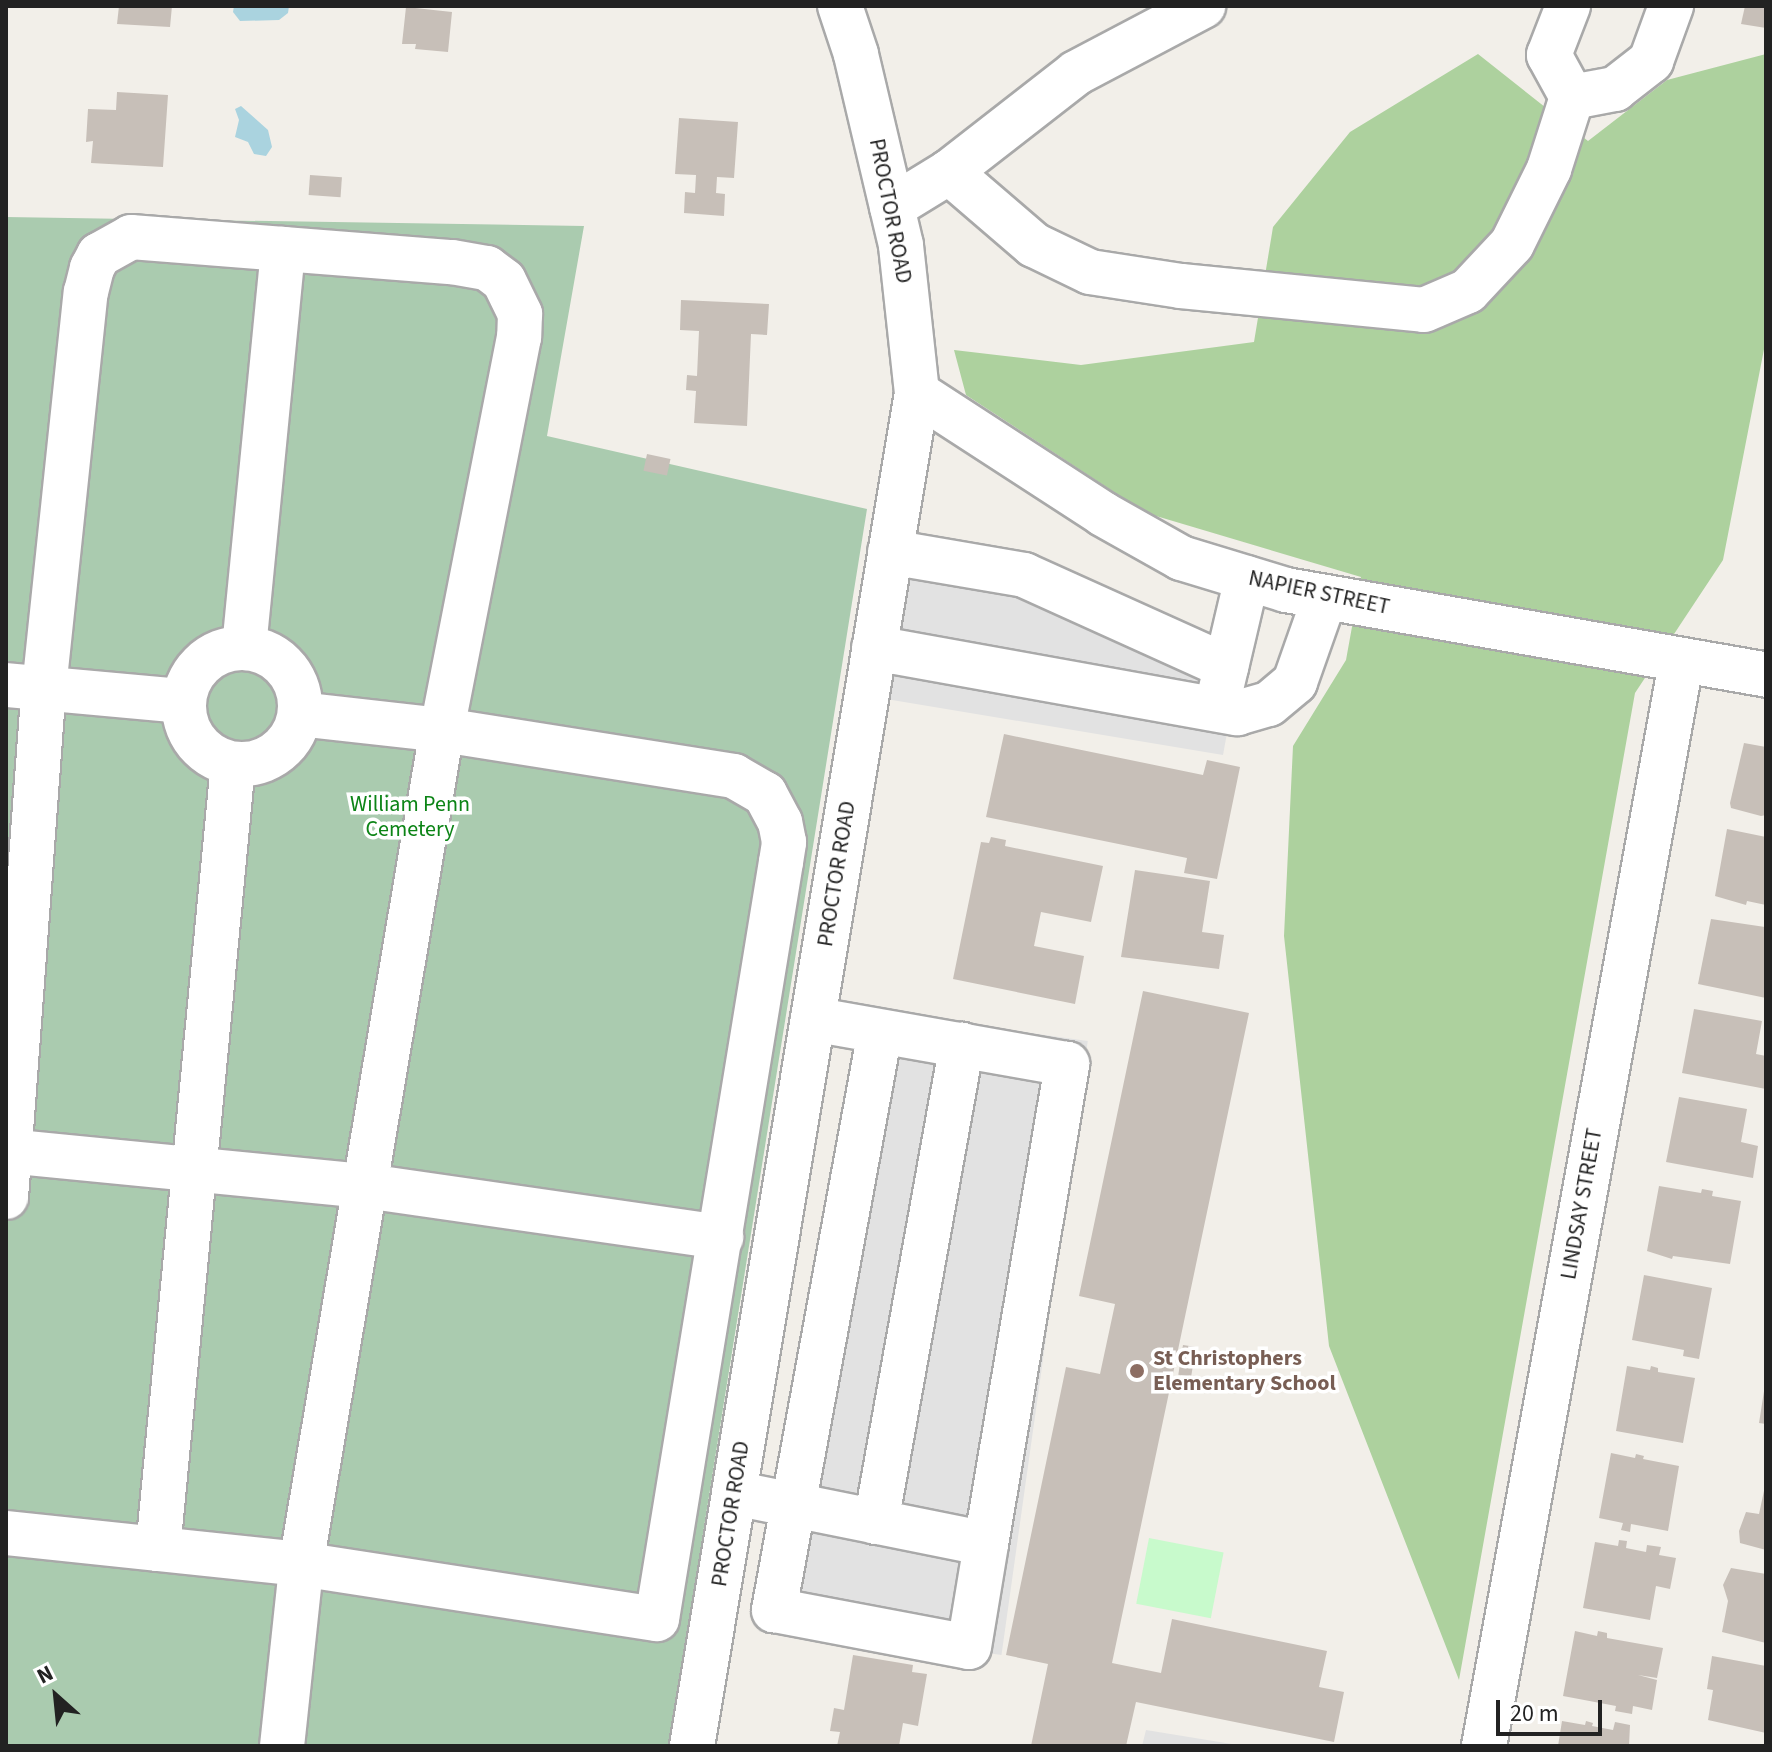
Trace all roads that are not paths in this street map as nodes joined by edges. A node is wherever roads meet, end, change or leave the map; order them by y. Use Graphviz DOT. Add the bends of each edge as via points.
graph roads {
  1 [pos="840,6"];
  2 [pos="1203,6"];
  3 [pos="1568,6"];
  4 [pos="1671,6"];
  5 [pos="1572,97"];
  6 [pos="949,172"];
  7 [pos="892,207"];
  8 [pos="283,249"];
  9 [pos="917,393"];
  10 [pos="890,552"];
  11 [pos="1247,578"];
  12 [pos="1325,597"];
  13 [pos="244,648"];
  14 [pos="874,648"];
  15 [pos="1681,663"];
  16 [pos="1226,666"];
  17 [pos="1766,675"];
  18 [pos="25,687"];
  19 [pos="183,701"];
  20 [pos="1216,710"];
  21 [pos="300,714"];
  22 [pos="442,730"];
  23 [pos="233,764"];
  24 [pos="813,1019"];
  25 [pos="880,1032"];
  26 [pos="962,1045"];
  27 [pos="8,1151"];
  28 [pos="197,1168"];
  29 [pos="366,1186"];
  30 [pos="6,1197"];
  31 [pos="721,1237"];
  32 [pos="772,1264"];
  33 [pos="834,1275"];
  34 [pos="734,1493"];
  35 [pos="792,1505"];
  36 [pos="876,1522"];
  37 [pos="6,1533"];
  38 [pos="986,1544"];
  39 [pos="158,1549"];
  40 [pos="301,1564"];
  41 [pos="717,1601"];
  42 [pos="774,1610"];
  43 [pos="282,1746"];
  44 [pos="692,1746"];
  45 [pos="1484,1746"];
  1 -- 7 [label="street, PROCTOR ROAD"];
  2 -- 6 [label="street" via="1076,73"];
  3 -- 5 [label="street" via="1549,55"];
  4 -- 5 [label="street" via="1651,61 1615,89"];
  5 -- 6 [label="street" via="1549,169 1512,244 1468,291 1424,310 1090,272 1034,245"];
  6 -- 7 [label="street"];
  7 -- 9 [label="street, PROCTOR ROAD"];
  8 -- 13 [label="street"];
  8 -- 18 [label="street" via="131,237 99,255 86,292"];
  8 -- 22 [label="street" via="487,268 504,281 520,314"];
  9 -- 10 [label="street, PROCTOR ROAD"];
  9 -- 11 [label="street, NAPIER STREET" via="1168,551"];
  10 -- 14 [label="street, PROCTOR ROAD"];
  10 -- 16 [label="street" via="1024,575"];
  11 -- 12 [label="street, NAPIER STREET"];
  11 -- 16 [label="street"];
  12 -- 15 [label="street, NAPIER STREET"];
  12 -- 20 [label="street" via="1295,682 1269,704 1237,713"];
  13 -- 19 [label="street" via="214,654 199,666"];
  13 -- 21 [label="street" via="270,654 285,666 296,682"];
  14 -- 20 [label="street"];
  14 -- 24 [label="street, PROCTOR ROAD"];
  15 -- 17 [label="street, NAPIER STREET"];
  15 -- 45 [label="street, LINDSAY STREET"];
  16 -- 20 [label="street"];
  18 -- 19 [label="street"];
  18 -- 27 [label="street"];
  19 -- 23 [label="street" via="192,739 206,753"];
  21 -- 22 [label="street"];
  21 -- 23 [label="street" via="292,737 279,752 262,761"];
  22 -- 29 [label="street"];
  22 -- 31 [label="street" via="734,776 765,794 774,808 784,842"];
  23 -- 28 [label="street"];
  24 -- 25 [label="street"];
  24 -- 32 [label="street, PROCTOR ROAD"];
  25 -- 26 [label="street"];
  25 -- 33 [label="street"];
  26 -- 36 [label="street"];
  26 -- 38 [label="street" via="1067,1064"];
  27 -- 28 [label="street"];
  27 -- 30 [label="street"];
  28 -- 29 [label="street"];
  28 -- 39 [label="street"];
  29 -- 31 [label="street"];
  29 -- 40 [label="street"];
  31 -- 40 [label="street" via="657,1619"];
  32 -- 33 [label="street"];
  32 -- 34 [label="street, PROCTOR ROAD"];
  33 -- 35 [label="street"];
  34 -- 35 [label="street"];
  34 -- 41 [label="street, PROCTOR ROAD"];
  35 -- 36 [label="street"];
  35 -- 42 [label="street"];
  36 -- 38 [label="street"];
  37 -- 39 [label="street"];
  38 -- 42 [label="street" via="969,1647"];
  39 -- 40 [label="street"];
  40 -- 43 [label="street"];
  41 -- 42 [label="street"];
  41 -- 44 [label="street, PROCTOR ROAD"];
}
